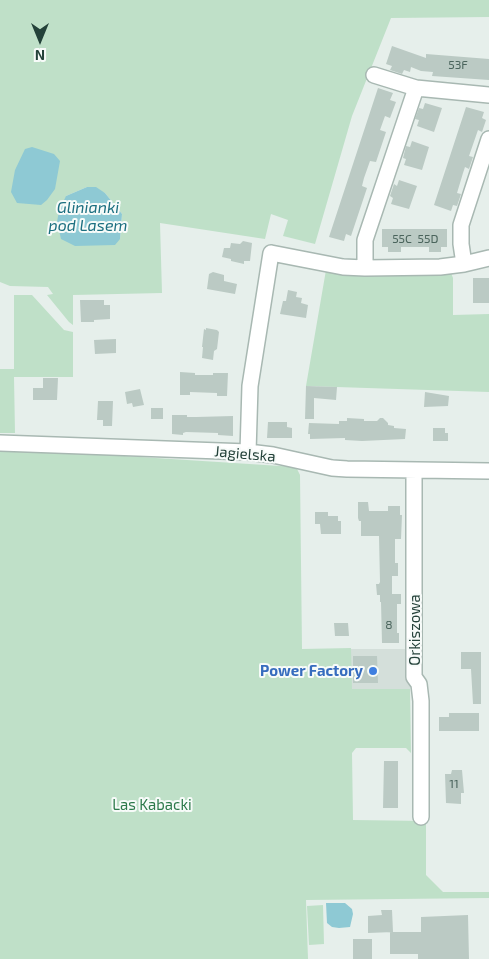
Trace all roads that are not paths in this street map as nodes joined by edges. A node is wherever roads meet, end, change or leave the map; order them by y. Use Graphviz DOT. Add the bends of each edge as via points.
graph roads {
  1 [pos="374,75"];
  2 [pos="416,88"];
  3 [pos="489,95"];
  4 [pos="489,139"];
  5 [pos="489,258"];
  6 [pos="464,264"];
  7 [pos="365,268"];
  8 [pos="0,443"];
  9 [pos="248,452"];
  10 [pos="414,470"];
  11 [pos="489,471"];
  12 [pos="421,817"];
  1 -- 2 [label="street"];
  2 -- 3 [label="street"];
  2 -- 7 [label="street" via="365,240"];
  4 -- 6 [label="street" via="461,225"];
  5 -- 6 [label="street"];
  6 -- 7 [label="street"];
  7 -- 9 [label="street" via="271,253 250,386"];
  8 -- 9 [label="street, Jagielska"];
  9 -- 10 [label="street, Jagielska" via="332,468"];
  10 -- 11 [label="street, Jagielska"];
  10 -- 12 [label="street, Orkiszowa" via="414,677 420,684 421,700"];
}
